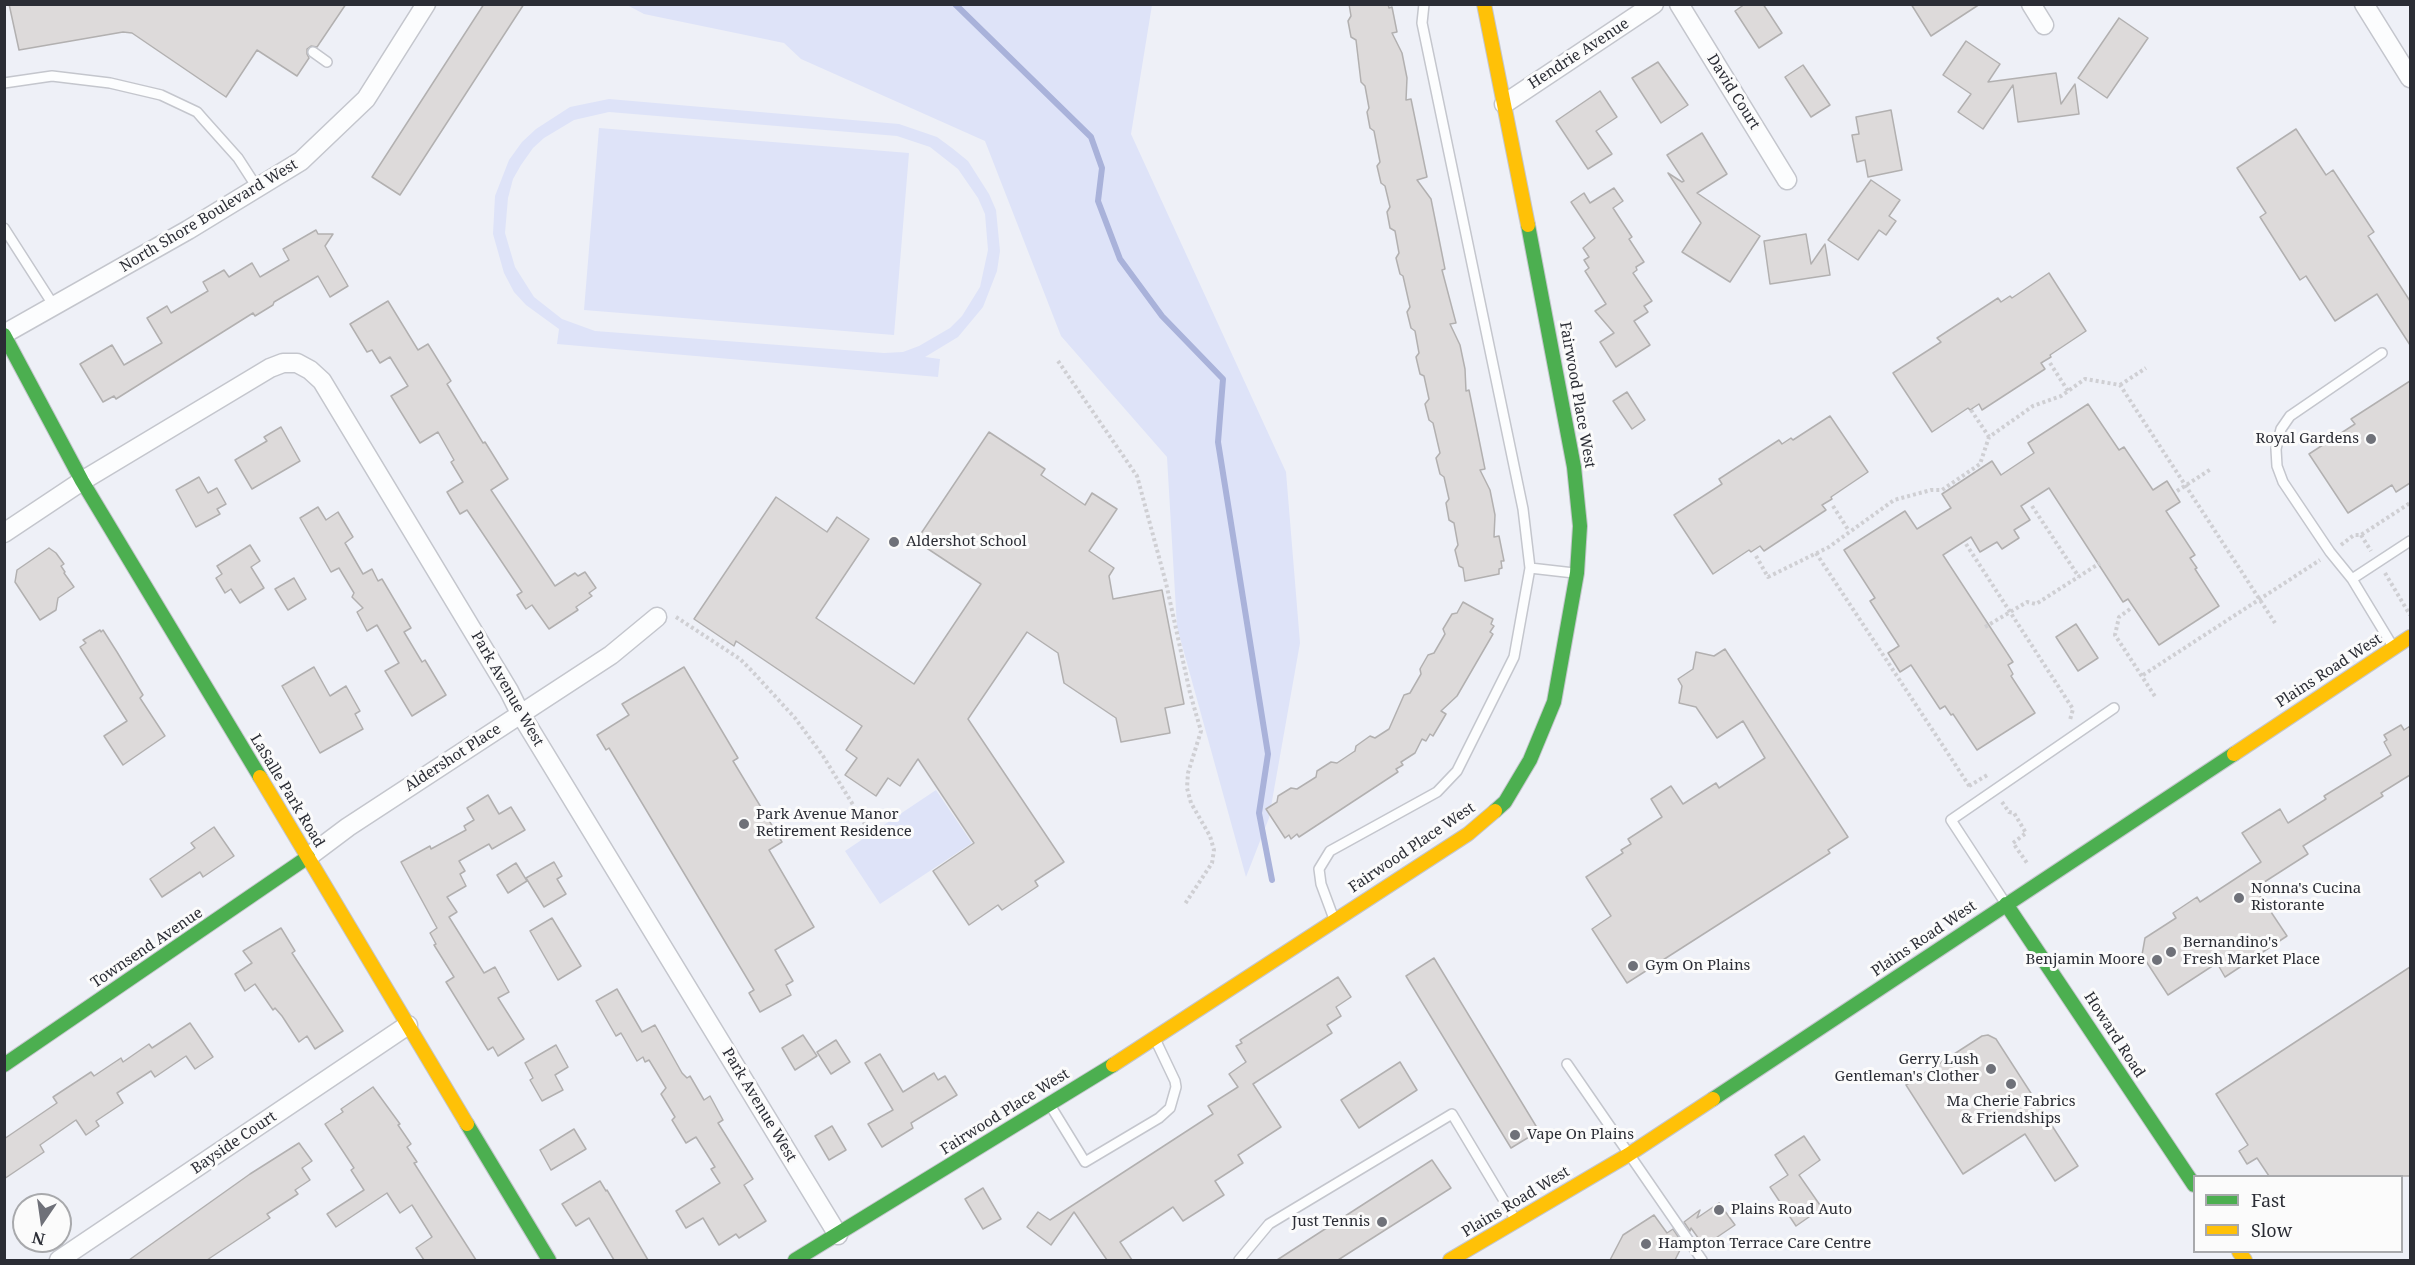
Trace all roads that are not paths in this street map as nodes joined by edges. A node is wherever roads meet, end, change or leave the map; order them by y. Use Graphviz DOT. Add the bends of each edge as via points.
graph roads {
  1 [pos="426,4"];
  2 [pos="1424,4"];
  3 [pos="1484,4"];
  4 [pos="1654,4"];
  5 [pos="1679,4"];
  6 [pos="2031,4"];
  7 [pos="2364,4"];
  8 [pos="2044,25"];
  9 [pos="313,52"];
  10 [pos="327,62"];
  11 [pos="2410,74"];
  12 [pos="4,83"];
  13 [pos="1504,104"];
  14 [pos="1787,180"];
  15 [pos="258,189"];
  16 [pos="4,228"];
  17 [pos="54,306"];
  18 [pos="4,334"];
  19 [pos="2382,353"];
  20 [pos="82,481"];
  21 [pos="4,533"];
  22 [pos="2410,541"];
  23 [pos="1530,568"];
  24 [pos="1577,573"];
  25 [pos="2352,579"];
  26 [pos="662,614"];
  27 [pos="2410,637"];
  28 [pos="2394,648"];
  29 [pos="2114,708"];
  30 [pos="520,713"];
  31 [pos="308,857"];
  32 [pos="2006,904"];
  33 [pos="1335,919"];
  34 [pos="408,1025"];
  35 [pos="1155,1039"];
  36 [pos="1567,1064"];
  37 [pos="4,1065"];
  38 [pos="1049,1104"];
  39 [pos="1628,1155"];
  40 [pos="2193,1184"];
  41 [pos="1516,1220"];
  42 [pos="838,1235"];
  43 [pos="59,1260"];
  44 [pos="549,1260"];
  45 [pos="795,1260"];
  46 [pos="1239,1260"];
  47 [pos="1450,1260"];
  48 [pos="1702,1260"];
  1 -- 15 [label="street, North Shore Boulevard West" via="366,99 301,161"];
  2 -- 23 [label="lane" via="1422,23 1523,509"];
  3 -- 13 [label="street, Fairwood Place West"];
  4 -- 13 [label="street, Hendrie Avenue"];
  5 -- 14 [label="street, David Court"];
  6 -- 8 [label="street"];
  7 -- 11 [label="street"];
  9 -- 10 [label="lane"];
  12 -- 15 [label="lane" via="52,76 110,83 161,95 197,112 238,158"];
  13 -- 24 [label="street, Fairwood Place West" via="1574,467 1580,526"];
  15 -- 17 [label="street, North Shore Boulevard West"];
  16 -- 17 [label="lane"];
  17 -- 18 [label="street, North Shore Boulevard West"];
  18 -- 20 [label="street, LaSalle Park Road"];
  19 -- 25 [label="lane" via="2290,416 2281,429 2276,449 2283,482"];
  20 -- 21 [label="street, Park Avenue West"];
  20 -- 30 [label="street, Park Avenue West" via="270,368 297,363 322,381"];
  20 -- 31 [label="street, LaSalle Park Road"];
  22 -- 25 [label="lane"];
  23 -- 24 [label="lane"];
  23 -- 33 [label="lane" via="1514,657 1457,771 1437,792 1330,851 1319,869"];
  24 -- 33 [label="street, Fairwood Place West" via="1554,702 1530,760 1505,802 1468,834"];
  25 -- 28 [label="lane"];
  26 -- 30 [label="street, Aldershot Place" via="611,656"];
  27 -- 28 [label="street, Plains Road West"];
  28 -- 32 [label="street, Plains Road West"];
  29 -- 32 [label="lane" via="1951,820"];
  30 -- 31 [label="street, Aldershot Place"];
  30 -- 42 [label="street, Park Avenue West"];
  31 -- 34 [label="street, LaSalle Park Road"];
  31 -- 37 [label="street, Townsend Avenue"];
  32 -- 39 [label="street, Plains Road West"];
  32 -- 40 [label="street, Howard Road"];
  33 -- 35 [label="street, Fairwood Place West"];
  34 -- 43 [label="street, Bayside Court"];
  34 -- 44 [label="street, LaSalle Park Road"];
  35 -- 38 [label="street, Fairwood Place West"];
  35 -- 38 [label="lane" via="1176,1087 1170,1108 1159,1118 1085,1162"];
  36 -- 39 [label="lane"];
  38 -- 42 [label="street, Fairwood Place West"];
  39 -- 41 [label="street, Plains Road West"];
  39 -- 48 [label="lane"];
  41 -- 46 [label="lane" via="1452,1114 1269,1224"];
  41 -- 47 [label="street, Plains Road West"];
  42 -- 45 [label="street, Fairwood Place West"];
}
